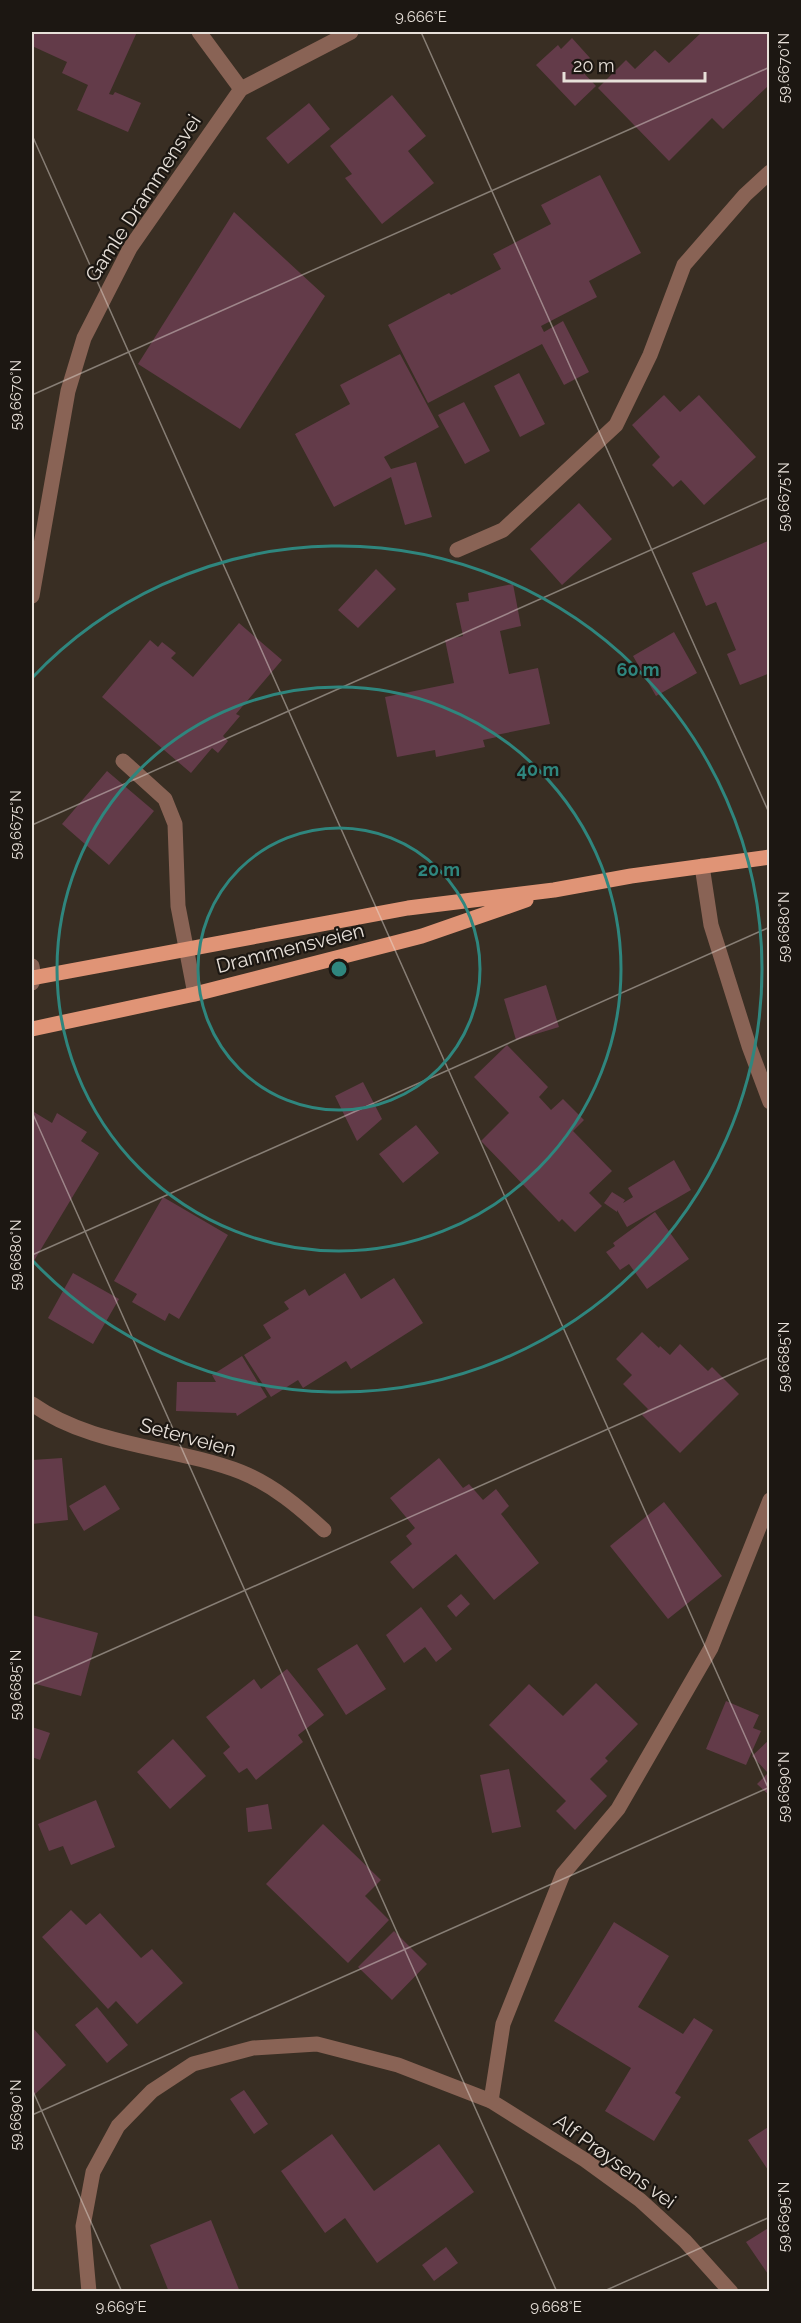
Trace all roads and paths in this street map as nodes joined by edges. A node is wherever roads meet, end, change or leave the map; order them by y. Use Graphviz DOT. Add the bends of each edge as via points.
graph roads {
  1 [pos="199,32"];
  2 [pos="351,32"];
  3 [pos="241,89"];
  4 [pos="770,172"];
  5 [pos="457,550"];
  6 [pos="32,596"];
  7 [pos="123,760"];
  8 [pos="770,857"];
  9 [pos="702,866"];
  10 [pos="554,890"];
  11 [pos="186,950"];
  12 [pos="32,976"];
  13 [pos="195,994"];
  14 [pos="32,1029"];
  15 [pos="770,1102"];
  16 [pos="32,1404"];
  17 [pos="770,1500"];
  18 [pos="324,1530"];
  19 [pos="491,2101"];
  20 [pos="88,2292"];
  21 [pos="731,2292"];
  1 -- 3 [label="street"];
  2 -- 3 [label="street, Gamle Drammensvei"];
  3 -- 6 [label="street, Gamle Drammensvei" via="130,248 84,338 64,414"];
  4 -- 5 [label="street" via="684,265 650,355 616,425 503,530"];
  7 -- 11 [label="street" via="165,800 175,824 178,906"];
  8 -- 9 [label="main road, Drammensveien"];
  9 -- 10 [label="main road, Drammensveien"];
  9 -- 15 [label="street" via="711,925"];
  10 -- 11 [label="main road, Drammensveien" via="408,908"];
  10 -- 13 [label="main road, Drammensveien" via="422,936"];
  11 -- 12 [label="main road, Drammensveien"];
  11 -- 13 [label="street"];
  13 -- 14 [label="main road, Drammensveien"];
  16 -- 18 [label="street, Seterveien" via="80,1429 242,1473 284,1496"];
  17 -- 19 [label="street" via="711,1648 618,1809 563,1874 503,2024"];
  19 -- 20 [label="street, Alf Prøysens vei" via="398,2065 317,2044 253,2048 193,2064 152,2091 118,2126 93,2172 83,2226"];
  19 -- 21 [label="street, Alf Prøysens vei" via="640,2200 685,2241"];
}
